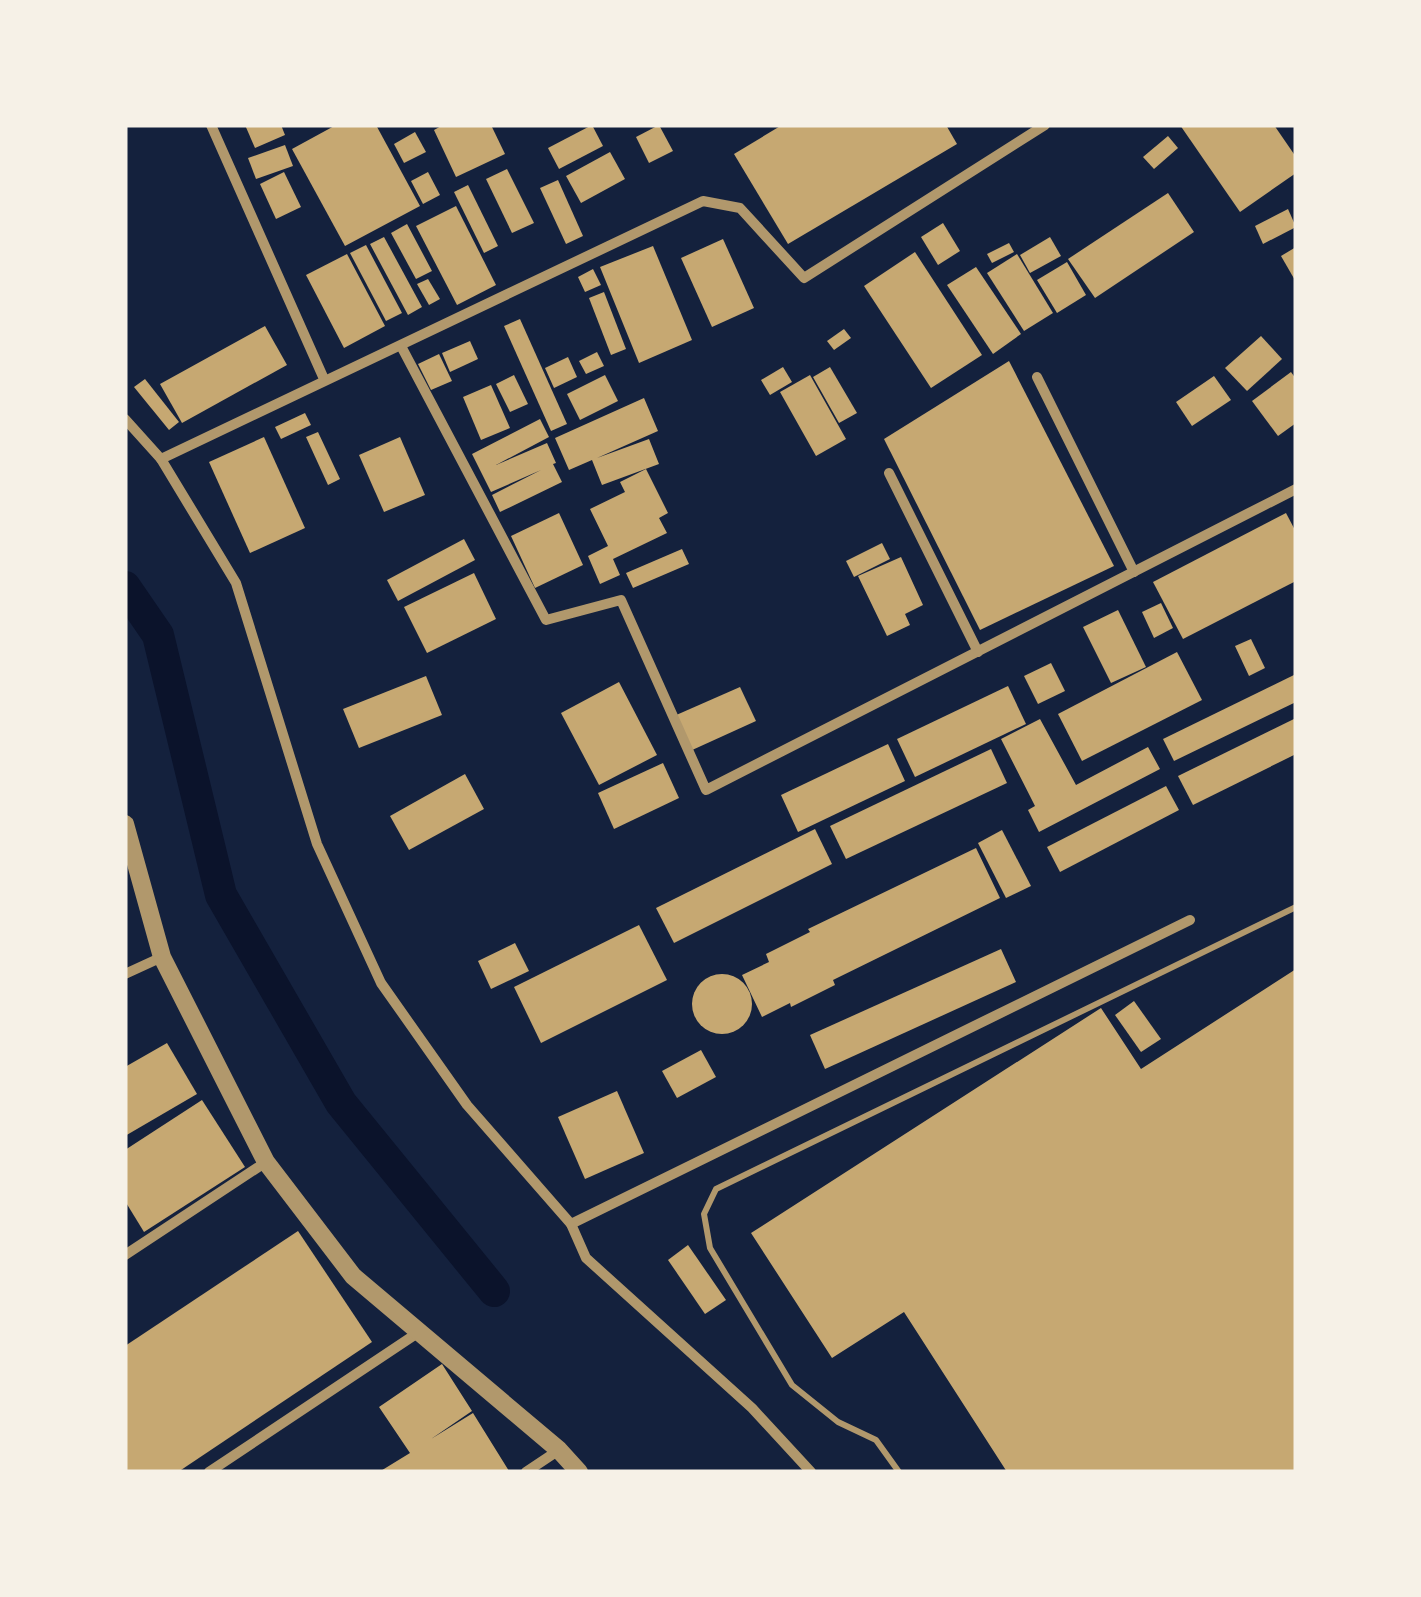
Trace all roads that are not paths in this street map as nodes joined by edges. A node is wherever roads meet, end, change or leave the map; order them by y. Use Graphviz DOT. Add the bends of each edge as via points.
graph roads {
  1 [pos="212,125"];
  2 [pos="1045,125"];
  3 [pos="401,346"];
  4 [pos="1037,377"];
  5 [pos="324,379"];
  6 [pos="125,419"];
  7 [pos="161,459"];
  8 [pos="889,473"];
  9 [pos="1296,490"];
  10 [pos="1134,572"];
  11 [pos="978,652"];
  12 [pos="125,824"];
  13 [pos="1296,907"];
  14 [pos="1190,920"];
  15 [pos="162,956"];
  16 [pos="125,974"];
  17 [pos="266,1162"];
  18 [pos="571,1224"];
  19 [pos="125,1255"];
  20 [pos="419,1332"];
  21 [pos="560,1450"];
  22 [pos="209,1472"];
  23 [pos="526,1472"];
  24 [pos="579,1472"];
  25 [pos="812,1472"];
  26 [pos="899,1472"];
  1 -- 5 [label="street"];
  2 -- 3 [label="street" via="804,278 740,208 703,201"];
  3 -- 5 [label="street"];
  3 -- 11 [label="street" via="546,620 621,600 706,790"];
  4 -- 10 [label="street"];
  5 -- 7 [label="street"];
  6 -- 7 [label="street"];
  7 -- 18 [label="street" via="236,582 317,844 381,983 467,1105"];
  8 -- 11 [label="street"];
  9 -- 10 [label="street"];
  10 -- 11 [label="street"];
  12 -- 15 [label="street"];
  13 -- 26 [label="lane" via="716,1189 704,1214 710,1248 792,1385 838,1422 876,1440"];
  14 -- 18 [label="street"];
  15 -- 16 [label="street"];
  15 -- 17 [label="street"];
  17 -- 19 [label="street"];
  17 -- 20 [label="street" via="353,1276"];
  18 -- 25 [label="street" via="586,1258 752,1408"];
  20 -- 21 [label="street"];
  20 -- 22 [label="street"];
  21 -- 23 [label="street"];
  21 -- 24 [label="street"];
}
